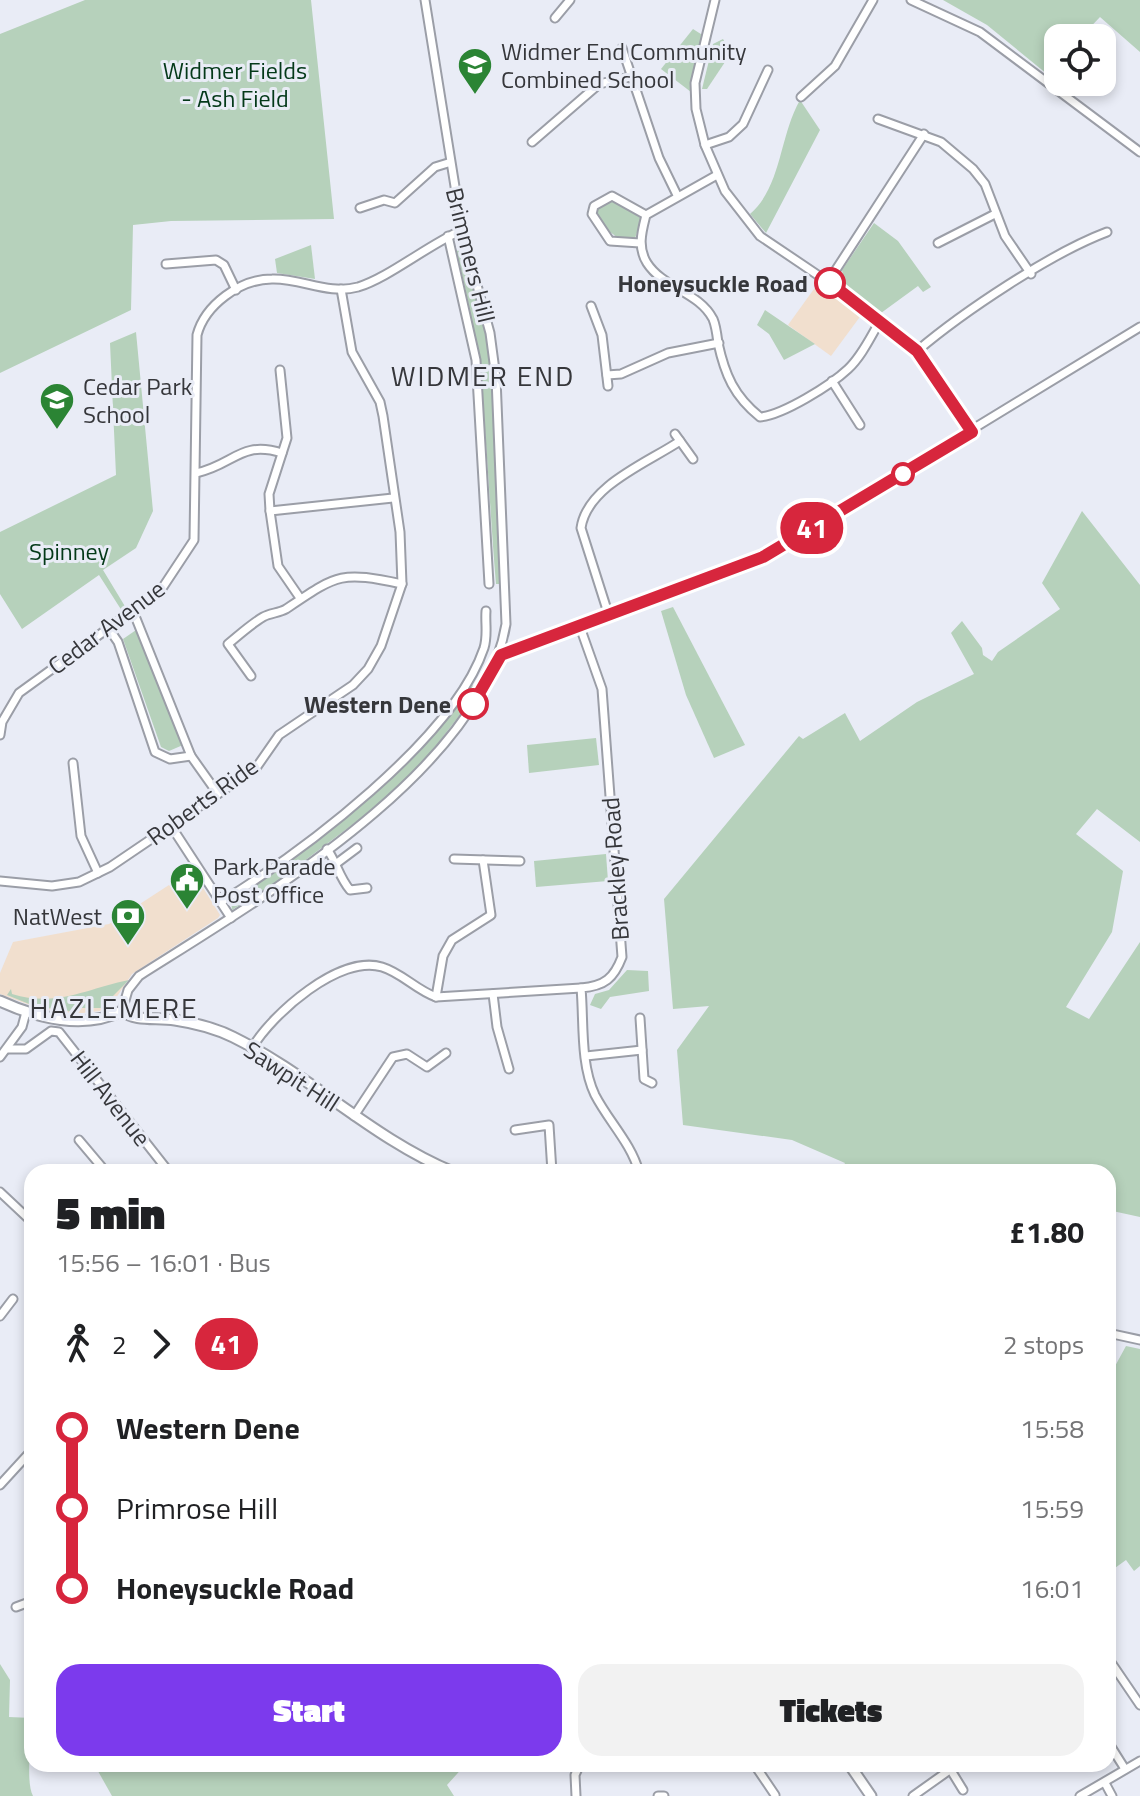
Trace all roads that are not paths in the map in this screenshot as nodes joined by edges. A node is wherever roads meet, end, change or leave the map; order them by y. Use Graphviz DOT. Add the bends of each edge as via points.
graph roads {
  1 [pos="425,0"];
  2 [pos="570,0"];
  3 [pos="715,0"];
  4 [pos="873,0"];
  5 [pos="911,0"];
  6 [pos="555,18"];
  7 [pos="622,48"];
  8 [pos="768,70"];
  9 [pos="630,77"];
  10 [pos="801,97"];
  11 [pos="878,119"];
  12 [pos="924,134"];
  13 [pos="532,142"];
  14 [pos="705,145"];
  15 [pos="1140,152"];
  16 [pos="448,163"];
  17 [pos="717,175"];
  18 [pos="677,195"];
  19 [pos="360,208"];
  20 [pos="995,214"];
  21 [pos="646,215"];
  22 [pos="462,230"];
  23 [pos="1107,232"];
  24 [pos="448,236"];
  25 [pos="640,243"];
  26 [pos="938,243"];
  27 [pos="166,264"];
  28 [pos="1031,274"];
  29 [pos="828,282"];
  30 [pos="341,289"];
  31 [pos="236,290"];
  32 [pos="591,306"];
  33 [pos="880,321"];
  34 [pos="1140,327"];
  35 [pos="719,343"];
  36 [pos="917,351"];
  37 [pos="280,370"];
  38 [pos="607,375"];
  39 [pos="832,381"];
  40 [pos="608,386"];
  41 [pos="860,425"];
  42 [pos="972,432"];
  43 [pos="282,453"];
  44 [pos="693,459"];
  45 [pos="196,473"];
  46 [pos="393,498"];
  47 [pos="270,511"];
  48 [pos="402,584"];
  49 [pos="489,584"];
  50 [pos="300,598"];
  51 [pos="133,611"];
  52 [pos="486,611"];
  53 [pos="609,616"];
  54 [pos="580,627"];
  55 [pos="109,629"];
  56 [pos="501,655"];
  57 [pos="471,674"];
  58 [pos="251,676"];
  59 [pos="487,685"];
  60 [pos="0,735"];
  61 [pos="191,756"];
  62 [pos="73,763"];
  63 [pos="218,794"];
  64 [pos="171,826"];
  65 [pos="357,848"];
  66 [pos="327,849"];
  67 [pos="454,859"];
  68 [pos="483,860"];
  69 [pos="520,861"];
  70 [pos="337,863"];
  71 [pos="98,873"];
  72 [pos="0,881"];
  73 [pos="367,888"];
  74 [pos="221,902"];
  75 [pos="231,918"];
  76 [pos="581,988"];
  77 [pos="493,994"];
  78 [pos="436,997"];
  79 [pos="0,1001"];
  80 [pos="122,1011"];
  81 [pos="26,1012"];
  82 [pos="640,1018"];
  83 [pos="252,1048"];
  84 [pos="8,1049"];
  85 [pos="642,1050"];
  86 [pos="446,1053"];
  87 [pos="586,1056"];
  88 [pos="0,1057"];
  89 [pos="509,1069"];
  90 [pos="652,1083"];
  91 [pos="354,1116"];
  92 [pos="515,1130"];
  93 [pos="79,1140"];
  94 [pos="99,1164"];
  95 [pos="163,1164"];
  96 [pos="436,1164"];
  97 [pos="551,1164"];
  98 [pos="636,1164"];
  99 [pos="0,1192"];
  100 [pos="24,1214"];
  101 [pos="13,1299"];
  102 [pos="0,1316"];
  103 [pos="1116,1335"];
  104 [pos="1140,1340"];
  105 [pos="24,1458"];
  106 [pos="0,1485"];
  107 [pos="24,1604"];
  108 [pos="16,1607"];
  109 [pos="1116,1670"];
  110 [pos="1140,1705"];
  111 [pos="1116,1755"];
  112 [pos="1140,1761"];
  113 [pos="1125,1769"];
  114 [pos="576,1772"];
  115 [pos="759,1772"];
  116 [pos="854,1772"];
  117 [pos="943,1772"];
  118 [pos="952,1772"];
  119 [pos="1105,1783"];
  120 [pos="963,1790"];
  121 [pos="775,1795"];
  122 [pos="576,1796"];
  123 [pos="871,1796"];
  124 [pos="913,1796"];
  125 [pos="1080,1796"];
  126 [pos="1112,1796"];
  1 -- 16 [label="street, Brimmers Hill"];
  2 -- 6 [label="street"];
  3 -- 14 [label="street" via="695,83"];
  4 -- 10 [label="street" via="835,66"];
  5 -- 15 [label="street" via="980,32"];
  7 -- 9 [label="street"];
  8 -- 14 [label="street" via="743,124 729,137"];
  9 -- 13 [label="street" via="599,84"];
  9 -- 18 [label="street"];
  11 -- 12 [label="street"];
  12 -- 20 [label="street" via="973,169 985,184"];
  12 -- 29 [label="street"];
  14 -- 17 [label="street"];
  16 -- 19 [label="street" via="435,167 395,203 384,200"];
  16 -- 22 [label="street, Brimmers Hill"];
  17 -- 18 [label="street"];
  17 -- 29 [label="street" via="760,236"];
  18 -- 21 [label="street"];
  20 -- 26 [label="street"];
  20 -- 28 [label="street"];
  21 -- 25 [label="street"];
  21 -- 25 [label="street" via="612,196 594,206 592,214 610,241"];
  22 -- 24 [label="street, Cedar Avenue"];
  22 -- 56 [label="street, Brimmers Hill" via="490,333 496,378 506,624"];
  23 -- 28 [label="street"];
  24 -- 30 [label="street, Cedar Avenue" via="372,282"];
  24 -- 49 [label="street" via="476,360"];
  25 -- 35 [label="street" via="647,263 661,277 699,301 714,320"];
  27 -- 31 [label="street" via="216,260"];
  28 -- 36 [label="street"];
  29 -- 33 [label="street"];
  30 -- 31 [label="street, Cedar Avenue" via="273,279"];
  30 -- 46 [label="street, Roberts Ride" via="352,352 380,402"];
  31 -- 45 [label="street, Cedar Avenue" via="201,320 197,335"];
  32 -- 38 [label="street" via="602,335"];
  33 -- 36 [label="street"];
  33 -- 39 [label="street" via="850,367"];
  34 -- 42 [label="street"];
  35 -- 38 [label="street" via="668,353"];
  35 -- 39 [label="street" via="725,373 741,402 760,417 772,416"];
  36 -- 42 [label="street"];
  37 -- 43 [label="street" via="287,438"];
  38 -- 40 [label="street"];
  39 -- 41 [label="street"];
  42 -- 53 [label="street" via="763,557"];
  43 -- 45 [label="street" via="253,447"];
  43 -- 47 [label="street" via="269,494"];
  44 -- 53 [label="street" via="678,438 596,496 583,514 581,528"];
  45 -- 51 [label="street, Cedar Avenue" via="194,540 161,590"];
  46 -- 47 [label="street"];
  46 -- 48 [label="street, Roberts Ride"];
  47 -- 50 [label="street" via="278,566"];
  48 -- 50 [label="street" via="341,576"];
  48 -- 63 [label="street, Roberts Ride" via="368,669 279,735 256,768"];
  50 -- 58 [label="street" via="226,641"];
  51 -- 55 [label="street, Cedar Avenue"];
  51 -- 61 [label="street"];
  52 -- 57 [label="street" via="484,647"];
  53 -- 54 [label="street"];
  54 -- 56 [label="street"];
  54 -- 76 [label="street, Brackley Road" via="602,689 622,957 614,977"];
  55 -- 60 [label="street, Cedar Avenue" via="19,693"];
  55 -- 61 [label="street" via="155,752 170,759"];
  56 -- 59 [label="street"];
  57 -- 59 [label="street"];
  57 -- 74 [label="street" via="377,786"];
  59 -- 66 [label="street" via="446,742 387,802"];
  61 -- 63 [label="street"];
  62 -- 71 [label="street" via="81,836"];
  63 -- 64 [label="street, Roberts Ride"];
  64 -- 71 [label="street, Roberts Ride"];
  64 -- 74 [label="street"];
  65 -- 70 [label="street"];
  66 -- 70 [label="street"];
  66 -- 75 [label="street"];
  67 -- 68 [label="street"];
  68 -- 69 [label="street"];
  68 -- 78 [label="street" via="491,915 452,940 443,956"];
  70 -- 73 [label="street" via="338,876 350,890"];
  71 -- 72 [label="street, Roberts Ride" via="52,886"];
  74 -- 75 [label="street"];
  75 -- 80 [label="street" via="139,976"];
  76 -- 77 [label="street, Brackley Road"];
  76 -- 87 [label="street"];
  77 -- 78 [label="street, Brackley Road"];
  77 -- 89 [label="street"];
  78 -- 83 [label="street" via="381,967 358,965 337,972 271,1020"];
  79 -- 81 [label="street"];
  80 -- 81 [label="street" via="94,1021"];
  80 -- 83 [label="street, Sawpit Hill" via="131,1018 195,1023"];
  81 -- 84 [label="street"];
  82 -- 85 [label="street"];
  83 -- 91 [label="street, Sawpit Hill"];
  84 -- 88 [label="street"];
  84 -- 95 [label="street, Hill Avenue" via="26,1049 51,1031 59,1032"];
  85 -- 87 [label="street"];
  85 -- 90 [label="street" via="644,1079"];
  86 -- 91 [label="street" via="427,1067 407,1054 393,1057"];
  87 -- 98 [label="street" via="595,1094"];
  91 -- 96 [label="street, Sawpit Hill"];
  92 -- 97 [label="street" via="549,1125"];
  93 -- 94 [label="street"];
  99 -- 100 [label="street"];
  101 -- 102 [label="street"];
  103 -- 104 [label="street"];
  105 -- 106 [label="street"];
  107 -- 108 [label="street"];
  109 -- 110 [label="street"];
  111 -- 113 [label="street"];
  112 -- 113 [label="street"];
  113 -- 119 [label="street"];
  114 -- 122 [label="street"];
  115 -- 121 [label="street"];
  116 -- 123 [label="street"];
  117 -- 124 [label="street"];
  118 -- 120 [label="street"];
  119 -- 125 [label="street"];
  119 -- 126 [label="street"];
}
